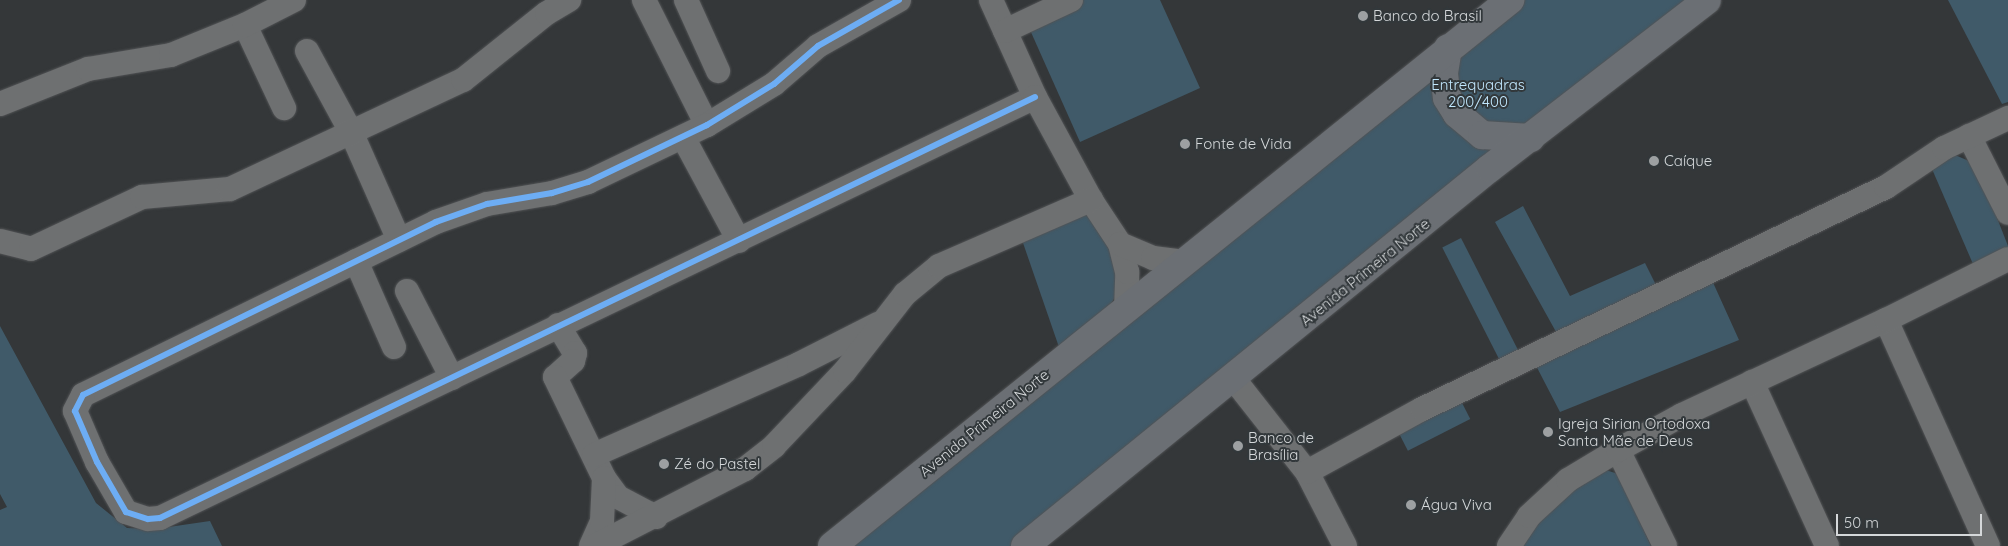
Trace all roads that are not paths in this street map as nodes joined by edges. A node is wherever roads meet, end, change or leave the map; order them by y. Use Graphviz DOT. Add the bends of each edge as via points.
graph roads {
  1 [pos="569,0"];
  2 [pos="644,0"];
  3 [pos="686,0"];
  4 [pos="899,0"];
  5 [pos="991,0"];
  6 [pos="1071,0"];
  7 [pos="1510,0"];
  8 [pos="1707,0"];
  9 [pos="280,3"];
  10 [pos="245,25"];
  11 [pos="1005,31"];
  12 [pos="1448,48"];
  13 [pos="307,51"];
  14 [pos="718,70"];
  15 [pos="1035,97"];
  16 [pos="0,104"];
  17 [pos="284,108"];
  18 [pos="2008,118"];
  19 [pos="707,125"];
  20 [pos="352,134"];
  21 [pos="684,136"];
  22 [pos="1969,136"];
  23 [pos="1531,138"];
  24 [pos="1091,200"];
  25 [pos="2008,213"];
  26 [pos="399,240"];
  27 [pos="0,241"];
  28 [pos="739,241"];
  29 [pos="1120,244"];
  30 [pos="2008,259"];
  31 [pos="356,260"];
  32 [pos="1187,262"];
  33 [pos="408,291"];
  34 [pos="1126,310"];
  35 [pos="886,320"];
  36 [pos="1886,320"];
  37 [pos="558,325"];
  38 [pos="394,347"];
  39 [pos="799,364"];
  40 [pos="452,378"];
  41 [pos="1233,378"];
  42 [pos="1752,382"];
  43 [pos="824,395"];
  44 [pos="1618,450"];
  45 [pos="594,455"];
  46 [pos="1307,472"];
  47 [pos="604,478"];
  48 [pos="656,517"];
  49 [pos="593,546"];
  50 [pos="832,546"];
  51 [pos="1025,546"];
  52 [pos="1345,546"];
  53 [pos="1509,546"];
  54 [pos="1665,546"];
  55 [pos="1827,546"];
  56 [pos="1988,546"];
  1 -- 20 [label="street" via="547,13 463,80"];
  2 -- 19 [label="street"];
  3 -- 14 [label="street"];
  4 -- 19 [label="street" via="818,46 766,90"];
  5 -- 11 [label="street"];
  6 -- 11 [label="street"];
  7 -- 12 [label="main road, Avenida Primeira Norte"];
  8 -- 23 [label="main road, Avenida Primeira Norte" via="1622,63"];
  9 -- 10 [label="street"];
  10 -- 16 [label="street" via="171,55 88,69"];
  10 -- 17 [label="street"];
  11 -- 15 [label="street"];
  12 -- 23 [label="main road" via="1447,98 1457,114 1482,135"];
  12 -- 32 [label="main road, Avenida Primeira Norte"];
  13 -- 20 [label="street"];
  15 -- 24 [label="street"];
  15 -- 28 [label="street"];
  18 -- 22 [label="street"];
  19 -- 21 [label="street"];
  20 -- 26 [label="street"];
  20 -- 27 [label="street" via="230,189 142,197 31,249"];
  21 -- 26 [label="street" via="588,182 552,193 464,210"];
  21 -- 28 [label="street"];
  22 -- 25 [label="street"];
  22 -- 46 [label="street" via="1944,148 1886,187 1422,409"];
  23 -- 41 [label="main road, Avenida Primeira Norte"];
  24 -- 29 [label="street"];
  24 -- 35 [label="street" via="939,266 905,294"];
  26 -- 31 [label="street"];
  28 -- 37 [label="street"];
  29 -- 32 [label="street" via="1153,258"];
  29 -- 34 [label="street" via="1127,272"];
  30 -- 36 [label="street"];
  31 -- 38 [label="street"];
  31 -- 40 [label="street" via="83,394 75,411 97,462 126,512 148,520 160,518"];
  32 -- 34 [label="main road, Avenida Primeira Norte"];
  33 -- 40 [label="street"];
  34 -- 50 [label="main road, Avenida Primeira Norte"];
  35 -- 39 [label="street"];
  35 -- 43 [label="street"];
  36 -- 42 [label="street"];
  36 -- 56 [label="street"];
  37 -- 40 [label="street"];
  37 -- 45 [label="street" via="575,353 573,360 555,377"];
  39 -- 43 [label="street"];
  39 -- 45 [label="street"];
  41 -- 46 [label="street"];
  41 -- 51 [label="main road, Avenida Primeira Norte"];
  42 -- 44 [label="street"];
  42 -- 55 [label="street"];
  43 -- 48 [label="street" via="774,446 745,469"];
  44 -- 53 [label="street" via="1568,480 1529,516"];
  44 -- 54 [label="street"];
  45 -- 47 [label="street"];
  46 -- 52 [label="street"];
  47 -- 48 [label="street" via="618,497"];
  47 -- 49 [label="street" via="602,521"];
  48 -- 49 [label="street"];
}
